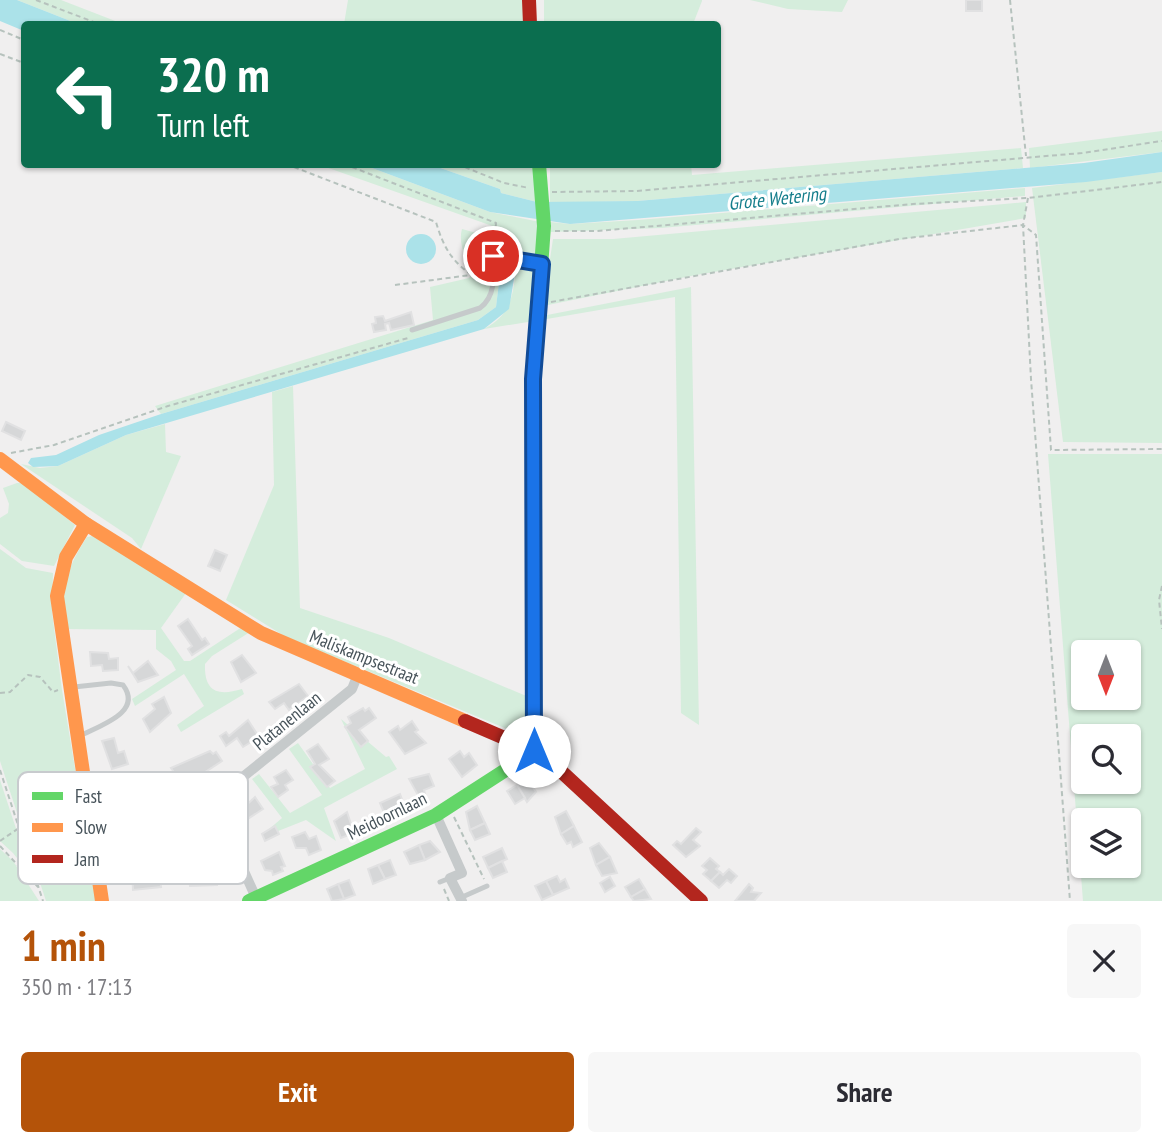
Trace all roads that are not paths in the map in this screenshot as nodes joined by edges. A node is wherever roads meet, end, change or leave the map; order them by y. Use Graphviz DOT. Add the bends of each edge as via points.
graph roads {
  1 [pos="529,0"];
  2 [pos="530,21"];
  3 [pos="540,168"];
  4 [pos="542,264"];
  5 [pos="411,330"];
  6 [pos="4,457"];
  7 [pos="86,524"];
  8 [pos="358,674"];
  9 [pos="71,687"];
  10 [pos="78,737"];
  11 [pos="534,751"];
  12 [pos="83,772"];
  13 [pos="248,773"];
  14 [pos="436,815"];
  15 [pos="248,881"];
  16 [pos="487,886"];
  17 [pos="457,900"];
  18 [pos="248,901"];
  19 [pos="257,901"];
  20 [pos="701,901"];
  1 -- 2 [label="street"];
  3 -- 4 [label="street"];
  4 -- 5 [label="lane" via="493,256 491,295 480,308"];
  4 -- 11 [label="street" via="533,379"];
  6 -- 7 [label="street, Maliskampsestraat"];
  7 -- 8 [label="street, Maliskampsestraat" via="261,632"];
  7 -- 9 [label="street" via="65,553 58,573 57,596"];
  8 -- 11 [label="street, Maliskampsestraat"];
  8 -- 13 [label="street, Platanenlaan" via="352,689"];
  9 -- 10 [label="street"];
  9 -- 10 [label="lane" via="111,683 123,685 130,694 124,712"];
  10 -- 12 [label="street"];
  11 -- 14 [label="street, Meidoornlaan"];
  11 -- 20 [label="street, Maliskampsestraat"];
  14 -- 17 [label="street" via="462,873 445,880"];
  14 -- 19 [label="street, Meidoornlaan"];
  15 -- 19 [label="street, Platanenlaan"];
  16 -- 17 [label="lane"];
  18 -- 19 [label="street, Meidoornlaan"];
}
